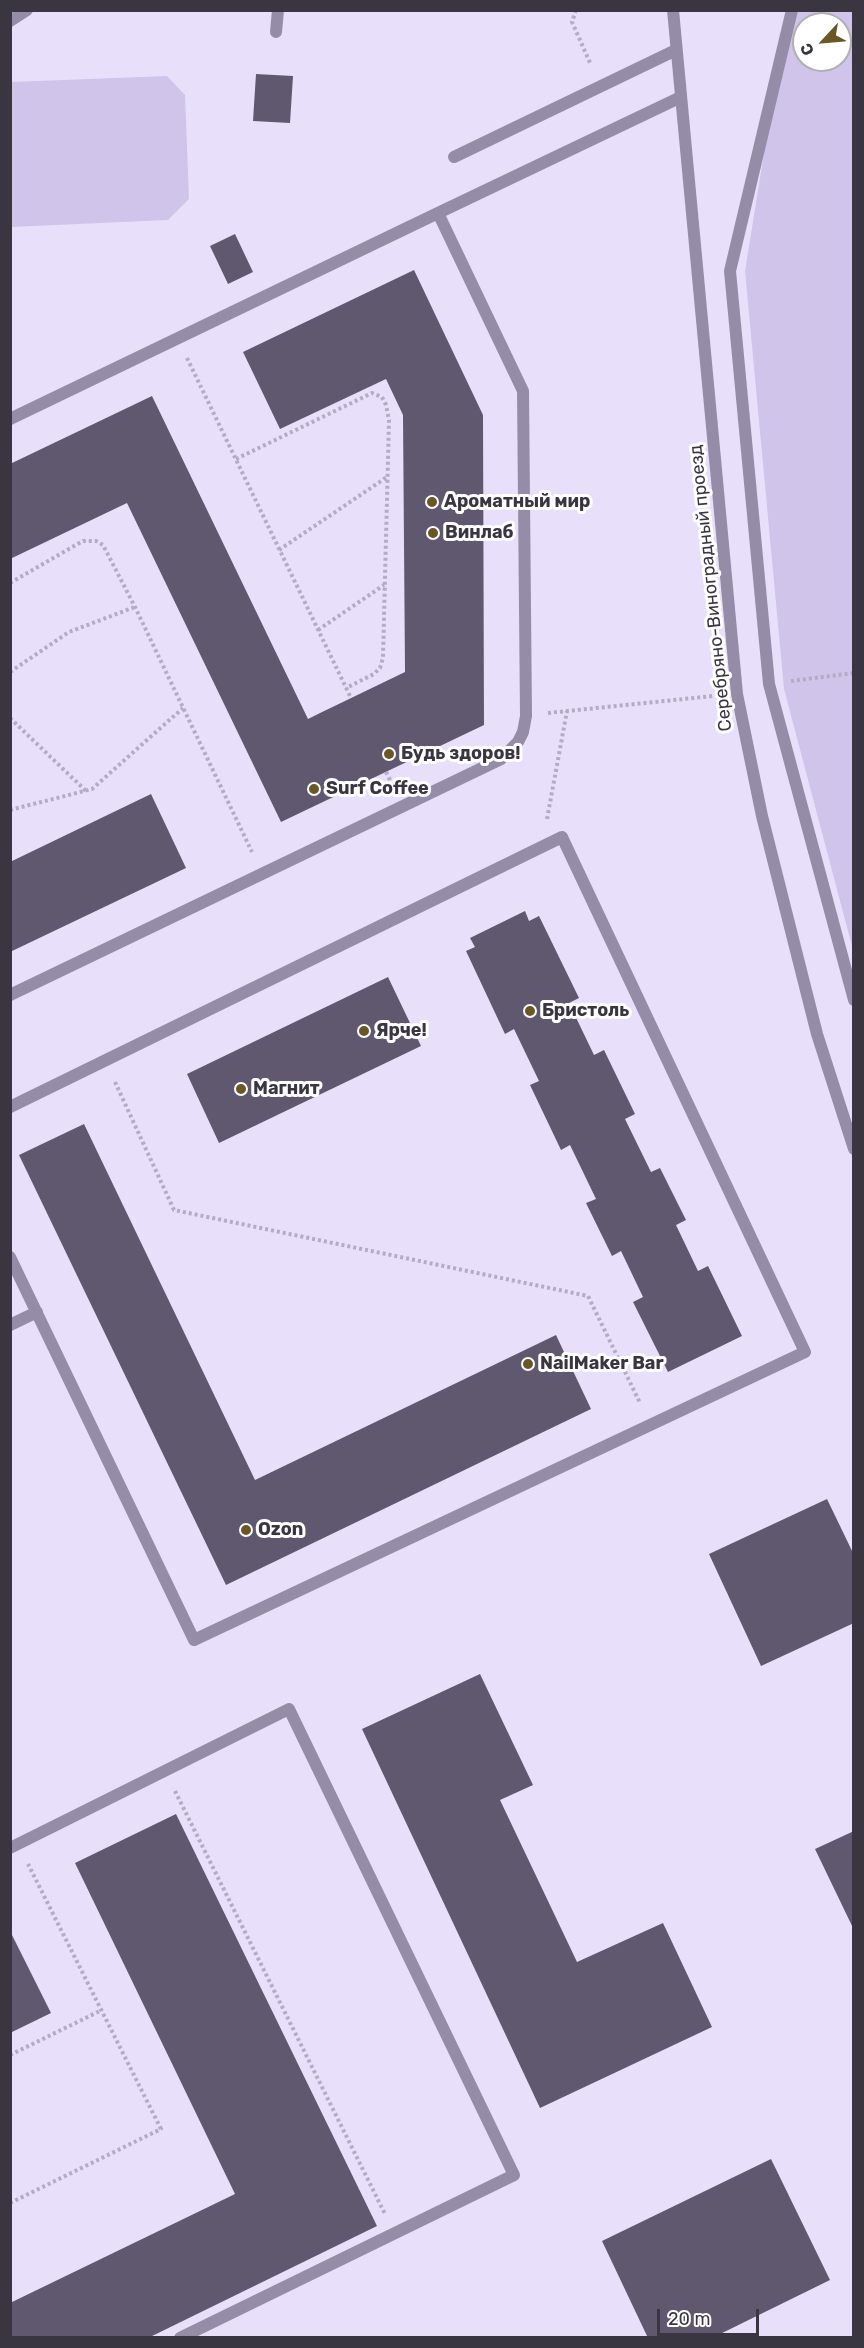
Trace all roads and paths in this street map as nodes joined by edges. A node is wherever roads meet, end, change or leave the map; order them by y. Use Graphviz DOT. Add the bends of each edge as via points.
graph roads {
  1 [pos="27,10"];
  2 [pos="278,10"];
  3 [pos="576,10"];
  4 [pos="673,10"];
  5 [pos="792,10"];
  6 [pos="10,21"];
  7 [pos="276,32"];
  8 [pos="676,50"];
  9 [pos="601,86"];
  10 [pos="681,97"];
  11 [pos="454,157"];
  12 [pos="438,213"];
  13 [pos="178,339"];
  14 [pos="10,419"];
  15 [pos="236,459"];
  16 [pos="387,477"];
  17 [pos="279,550"];
  18 [pos="10,583"];
  19 [pos="385,585"];
  20 [pos="135,607"];
  21 [pos="318,630"];
  22 [pos="10,672"];
  23 [pos="854,673"];
  24 [pos="769,684"];
  25 [pos="346,688"];
  26 [pos="737,694"];
  27 [pos="351,698"];
  28 [pos="183,708"];
  29 [pos="567,711"];
  30 [pos="526,716"];
  31 [pos="10,718"];
  32 [pos="86,791"];
  33 [pos="10,810"];
  34 [pos="541,847"];
  35 [pos="262,874"];
  36 [pos="10,995"];
  37 [pos="854,1000"];
  38 [pos="105,1060"];
  39 [pos="10,1107"];
  40 [pos="854,1149"];
  41 [pos="10,1257"];
  42 [pos="37,1312"];
  43 [pos="10,1325"];
  44 [pos="651,1425"];
  45 [pos="165,1771"];
  46 [pos="15,1846"];
  47 [pos="102,2010"];
  48 [pos="10,2055"];
  49 [pos="10,2203"];
  50 [pos="394,2233"];
  51 [pos="180,2337"];
  1 -- 6 [label="street"];
  2 -- 7 [label="street"];
  3 -- 9 [label="path" via="572,22"];
  4 -- 8 [label="street, Серебряно-Виноградный проезд"];
  5 -- 24 [label="street" via="730,271"];
  8 -- 9 [label="street"];
  8 -- 10 [label="street, Серебряно-Виноградный проезд"];
  9 -- 11 [label="street"];
  10 -- 12 [label="street"];
  10 -- 26 [label="street, Серебряно-Виноградный проезд"];
  12 -- 13 [label="street"];
  12 -- 30 [label="street" via="523,391"];
  13 -- 14 [label="street"];
  13 -- 15 [label="path"];
  15 -- 16 [label="path" via="375,393 382,397 388,415"];
  15 -- 17 [label="path"];
  16 -- 17 [label="path"];
  16 -- 19 [label="path"];
  17 -- 21 [label="path"];
  18 -- 20 [label="path" via="83,541 96,541 108,553"];
  19 -- 21 [label="path"];
  19 -- 25 [label="path" via="382,664 374,674"];
  20 -- 22 [label="path" via="69,632"];
  20 -- 28 [label="path"];
  21 -- 25 [label="path"];
  23 -- 24 [label="path"];
  24 -- 37 [label="street"];
  25 -- 27 [label="path"];
  26 -- 29 [label="path"];
  26 -- 40 [label="street, Серебряно-Виноградный проезд" via="762,816 817,1034"];
  28 -- 32 [label="path"];
  28 -- 35 [label="path"];
  29 -- 30 [label="path"];
  29 -- 34 [label="path"];
  30 -- 35 [label="street" via="518,742 501,759"];
  31 -- 32 [label="path"];
  32 -- 33 [label="path"];
  34 -- 38 [label="street"];
  34 -- 44 [label="street" via="562,837 805,1352"];
  35 -- 36 [label="street"];
  38 -- 39 [label="street"];
  38 -- 44 [label="path" via="174,1210 588,1296"];
  41 -- 42 [label="street"];
  42 -- 43 [label="street"];
  42 -- 44 [label="street" via="194,1640"];
  45 -- 46 [label="street"];
  45 -- 50 [label="path"];
  45 -- 50 [label="street" via="289,1709 514,2175"];
  46 -- 47 [label="path"];
  47 -- 48 [label="path"];
  47 -- 49 [label="path" via="161,2129"];
  50 -- 51 [label="street"];
}
